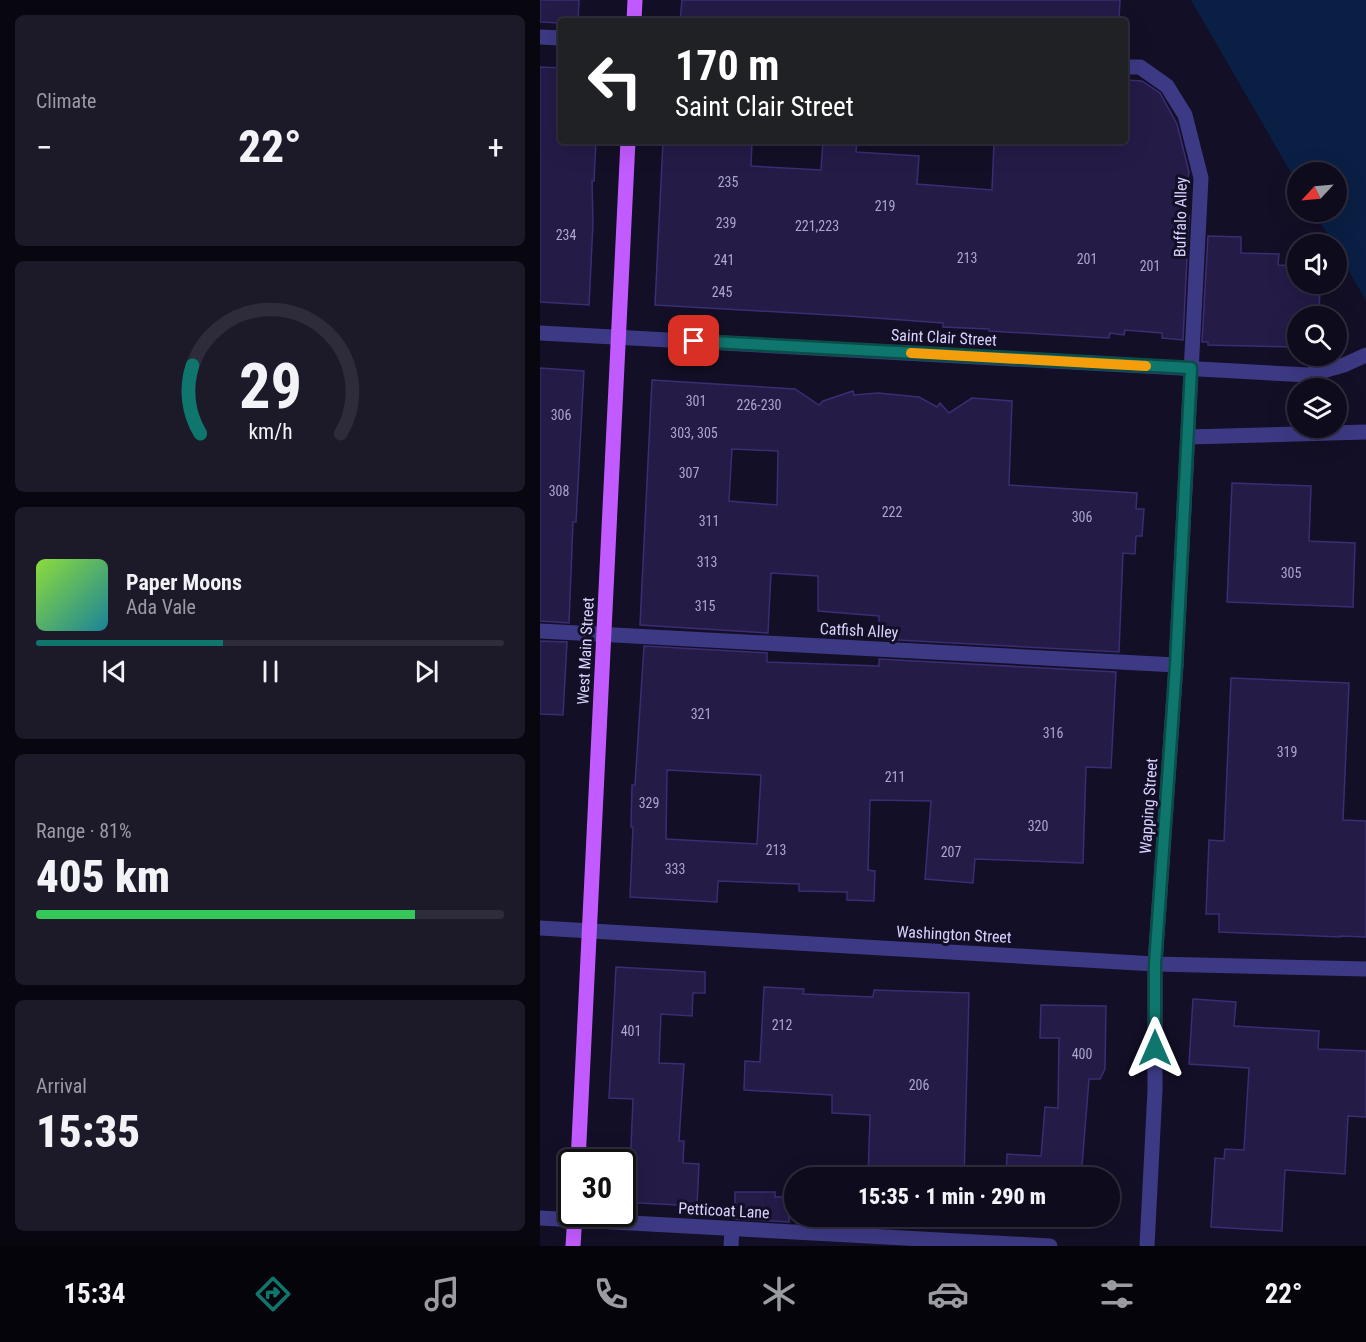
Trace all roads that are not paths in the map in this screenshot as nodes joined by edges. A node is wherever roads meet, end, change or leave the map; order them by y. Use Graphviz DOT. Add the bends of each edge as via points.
graph roads {
  1 [pos="635,0"];
  2 [pos="634,18"];
  3 [pos="540,37"];
  4 [pos="558,38"];
  5 [pos="1128,67"];
  6 [pos="628,144"];
  7 [pos="540,333"];
  8 [pos="619,337"];
  9 [pos="1366,355"];
  10 [pos="1191,368"];
  11 [pos="1366,432"];
  12 [pos="1188,437"];
  13 [pos="540,631"];
  14 [pos="604,634"];
  15 [pos="1176,665"];
  16 [pos="540,928"];
  17 [pos="590,930"];
  18 [pos="1155,964"];
  19 [pos="1366,969"];
  20 [pos="579,1149"];
  21 [pos="558,1217"];
  22 [pos="540,1218"];
  23 [pos="636,1222"];
  24 [pos="574,1227"];
  25 [pos="732,1229"];
  26 [pos="573,1246"];
  27 [pos="731,1246"];
  28 [pos="1050,1246"];
  29 [pos="1147,1246"];
  1 -- 2 [label="main road"];
  3 -- 4 [label="street"];
  5 -- 10 [label="street, Buffalo Alley" via="1140,67 1167,86 1185,115 1201,178"];
  6 -- 8 [label="main road, West Main Street"];
  7 -- 8 [label="street, Saint Clair Street"];
  8 -- 10 [label="street, Saint Clair Street"];
  8 -- 14 [label="main road, West Main Street"];
  9 -- 10 [label="street, Saint Clair Street" via="1308,375"];
  10 -- 12 [label="street, Wapping Street"];
  11 -- 12 [label="street"];
  12 -- 15 [label="street, Wapping Street"];
  13 -- 14 [label="street, Catfish Alley"];
  14 -- 15 [label="street, Catfish Alley"];
  14 -- 17 [label="main road, West Main Street"];
  15 -- 18 [label="street, Wapping Street"];
  16 -- 17 [label="street, Washington Street"];
  17 -- 18 [label="street, Washington Street"];
  17 -- 20 [label="main road, West Main Street"];
  18 -- 19 [label="street, Washington Street"];
  18 -- 29 [label="street, Wapping Street" via="1155,1090"];
  21 -- 22 [label="street, Petticoat Lane"];
  23 -- 25 [label="street, Petticoat Lane"];
  24 -- 26 [label="main road"];
  25 -- 27 [label="street"];
  25 -- 28 [label="street, Petticoat Lane"];
}
